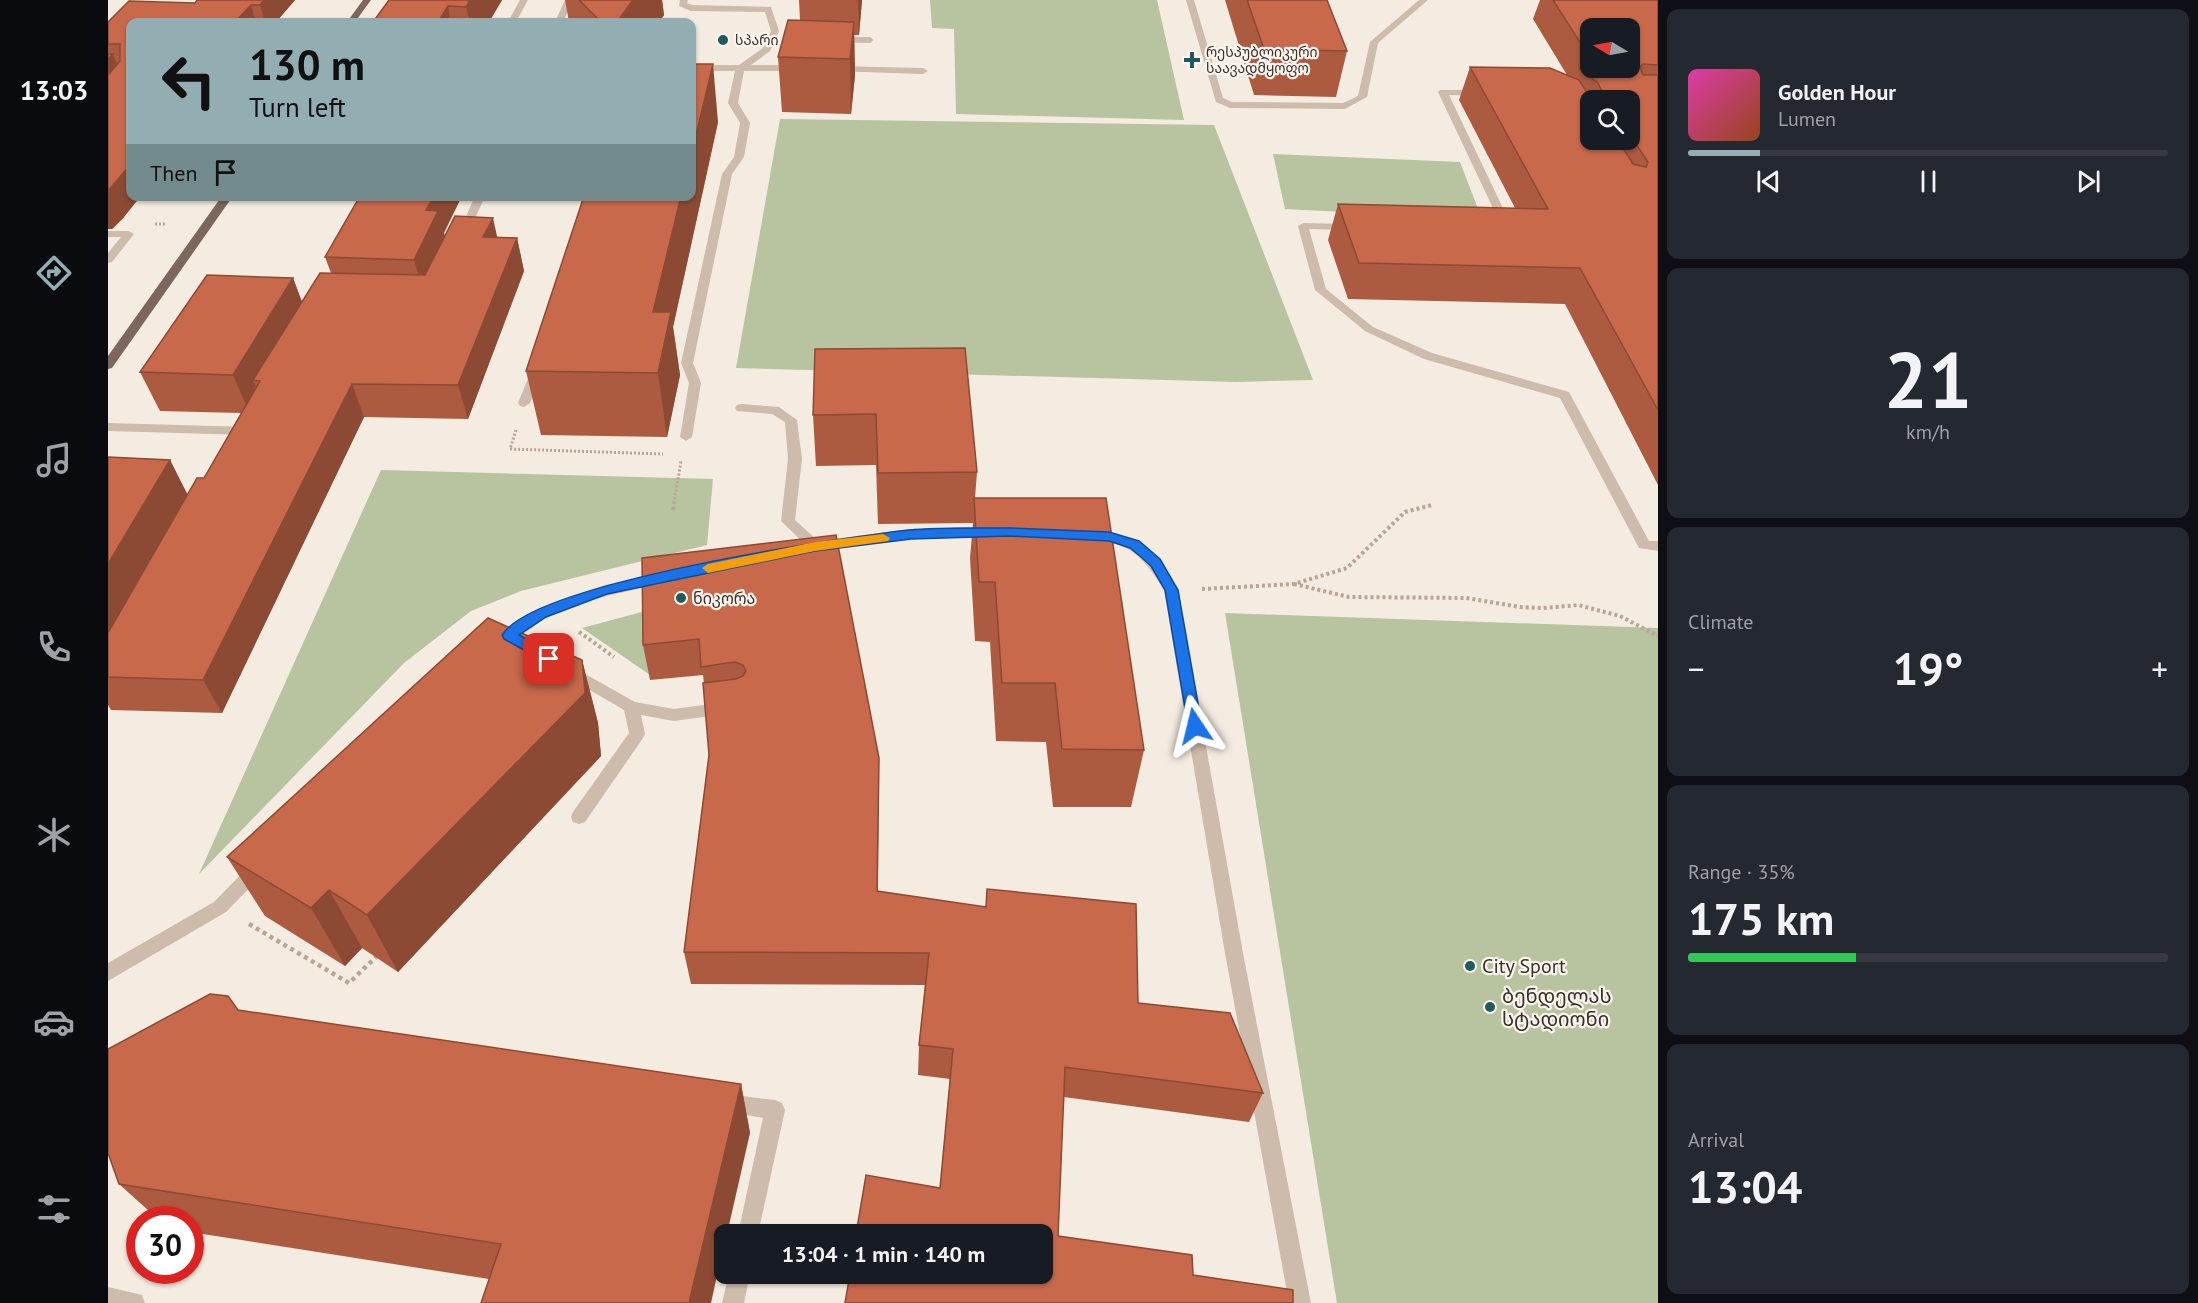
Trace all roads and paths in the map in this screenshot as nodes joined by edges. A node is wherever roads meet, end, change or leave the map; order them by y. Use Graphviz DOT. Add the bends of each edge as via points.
graph roads {
  1 [pos="367,0"];
  2 [pos="524,0"];
  3 [pos="569,0"];
  4 [pos="684,0"];
  5 [pos="1190,0"];
  6 [pos="1424,0"];
  7 [pos="354,18"];
  8 [pos="514,18"];
  9 [pos="561,18"];
  10 [pos="824,40"];
  11 [pos="870,40"];
  12 [pos="777,45"];
  13 [pos="766,49"];
  14 [pos="696,68"];
  15 [pos="806,68"];
  16 [pos="740,69"];
  17 [pos="830,69"];
  18 [pos="923,71"];
  19 [pos="1500,93"];
  20 [pos="224,201"];
  21 [pos="478,201"];
  22 [pos="1360,227"];
  23 [pos="1498,230"];
  24 [pos="108,234"];
  25 [pos="456,250"];
  26 [pos="108,260"];
  27 [pos="541,360"];
  28 [pos="108,365"];
  29 [pos="524,403"];
  30 [pos="741,408"];
  31 [pos="108,427"];
  32 [pos="249,431"];
  33 [pos="686,437"];
  34 [pos="682,454"];
  35 [pos="1432,505"];
  36 [pos="673,510"];
  37 [pos="1009,532"];
  38 [pos="1076,535"];
  39 [pos="815,546"];
  40 [pos="1658,546"];
  41 [pos="791,551"];
  42 [pos="674,575"];
  43 [pos="1294,584"];
  44 [pos="1171,590"];
  45 [pos="549,610"];
  46 [pos="508,635"];
  47 [pos="1658,636"];
  48 [pos="529,647"];
  49 [pos="489,649"];
  50 [pos="618,660"];
  51 [pos="560,665"];
  52 [pos="631,706"];
  53 [pos="740,706"];
  54 [pos="579,817"];
  55 [pos="267,858"];
  56 [pos="220,907"];
  57 [pos="375,957"];
  58 [pos="108,973"];
  59 [pos="705,1100"];
  60 [pos="750,1224"];
  61 [pos="738,1284"];
  62 [pos="108,1298"];
  63 [pos="134,1303"];
  64 [pos="733,1303"];
  65 [pos="1300,1303"];
  1 -- 7 [label="main road"];
  2 -- 8 [label="street"];
  3 -- 9 [label="street"];
  4 -- 13 [label="street" via="682,4 692,8 768,9 775,31"];
  5 -- 6 [label="street" via="1219,100 1230,105 1345,106 1362,97 1374,42"];
  10 -- 11 [label="street"];
  12 -- 13 [label="street"];
  13 -- 16 [label="street"];
  14 -- 16 [label="street"];
  15 -- 16 [label="street"];
  16 -- 33 [label="street" via="733,103 745,123 739,157 727,174 687,363 695,383"];
  17 -- 18 [label="street"];
  19 -- 23 [label="street" via="1443,92 1509,230"];
  20 -- 28 [label="main road"];
  21 -- 25 [label="street"];
  22 -- 40 [label="street" via="1303,226 1321,290 1369,329 1428,356 1565,395 1644,545"];
  24 -- 26 [label="street" via="129,234"];
  27 -- 29 [label="street"];
  29 -- 34 [label="path" via="510,449"];
  30 -- 39 [label="street" via="775,410 791,420 795,459 788,521"];
  31 -- 32 [label="street"];
  33 -- 34 [label="path"];
  34 -- 36 [label="path"];
  35 -- 43 [label="path" via="1405,512 1347,568"];
  37 -- 39 [label="street" via="911,534"];
  38 -- 44 [label="street" via="1135,544 1156,563"];
  39 -- 41 [label="street"];
  42 -- 45 [label="street" via="605,590"];
  43 -- 44 [label="path"];
  43 -- 47 [label="path" via="1349,597 1466,598 1543,608 1578,604 1620,616"];
  44 -- 65 [label="street"];
  45 -- 46 [label="street"];
  45 -- 50 [label="path"];
  46 -- 48 [label="street"];
  46 -- 49 [label="street"];
  51 -- 52 [label="street"];
  52 -- 53 [label="street" via="674,714"];
  52 -- 54 [label="street" via="637,734"];
  55 -- 56 [label="street"];
  56 -- 57 [label="path" via="349,983"];
  56 -- 58 [label="street"];
  59 -- 60 [label="street" via="775,1110"];
  61 -- 64 [label="street"];
  62 -- 63 [label="street"];
}
